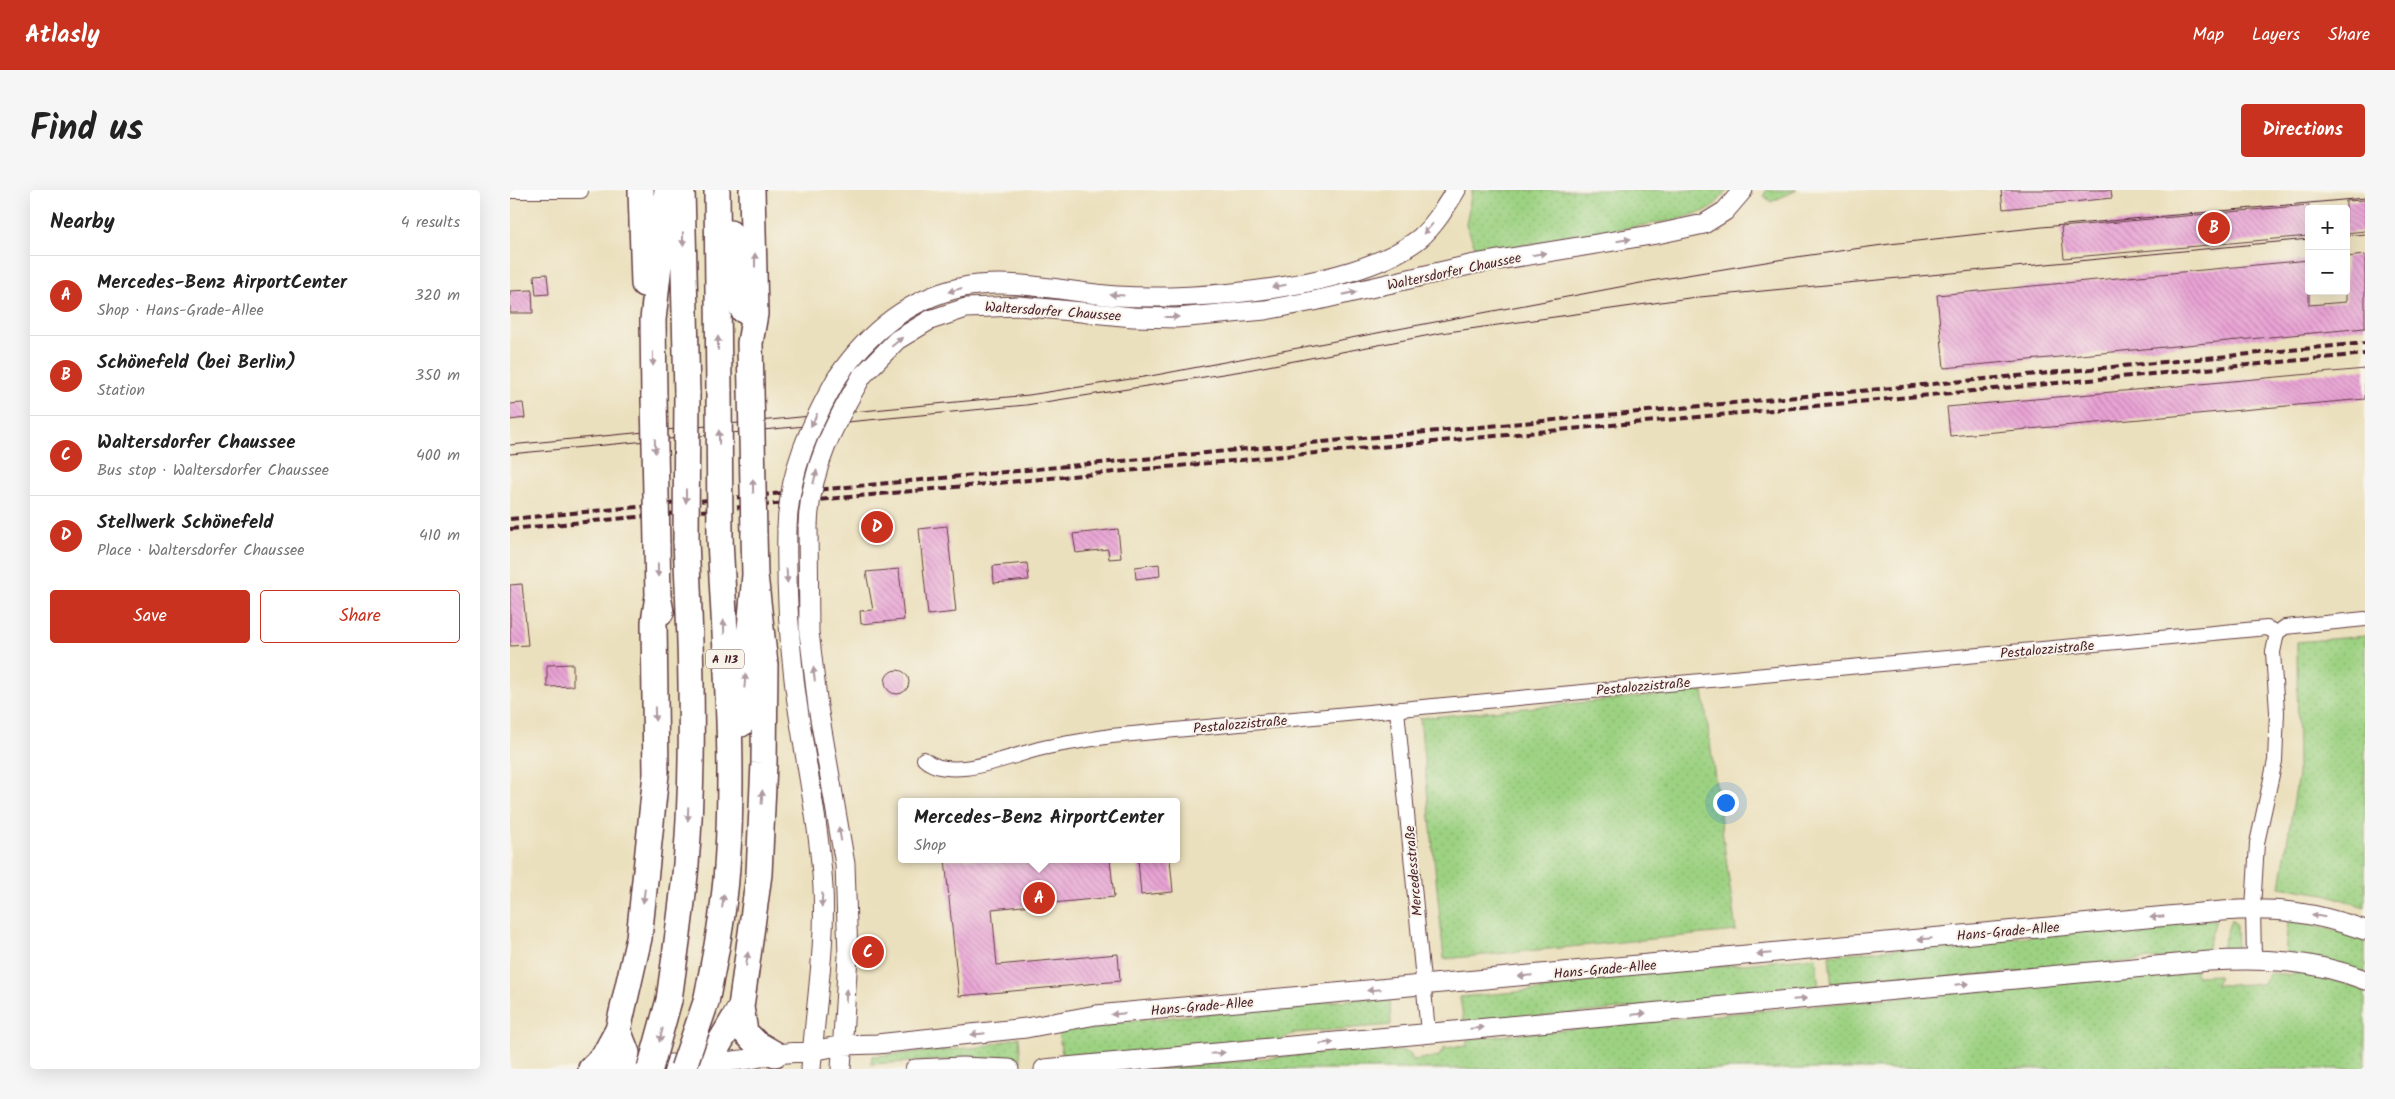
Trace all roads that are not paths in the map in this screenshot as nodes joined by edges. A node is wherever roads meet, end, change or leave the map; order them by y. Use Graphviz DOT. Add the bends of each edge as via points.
graph roads {
  1 [pos="641,190"];
  2 [pos="667,190"];
  3 [pos="682,190"];
  4 [pos="752,190"];
  5 [pos="1456,190"];
  6 [pos="1743,190"];
  7 [pos="510,191"];
  8 [pos="580,191"];
  9 [pos="717,197"];
  10 [pos="653,320"];
  11 [pos="750,343"];
  12 [pos="755,575"];
  13 [pos="658,596"];
  14 [pos="2365,619"];
  15 [pos="2277,634"];
  16 [pos="1397,710"];
  17 [pos="924,759"];
  18 [pos="690,766"];
  19 [pos="730,781"];
  20 [pos="2253,909"];
  21 [pos="2365,930"];
  22 [pos="2254,959"];
  23 [pos="2365,980"];
  24 [pos="1422,986"];
  25 [pos="740,1007"];
  26 [pos="618,1030"];
  27 [pos="1428,1032"];
  28 [pos="843,1045"];
  29 [pos="775,1054"];
  30 [pos="812,1060"];
  31 [pos="705,1066"];
  32 [pos="648,1068"];
  33 [pos="962,1068"];
  34 [pos="590,1069"];
  35 [pos="841,1069"];
  36 [pos="915,1069"];
  37 [pos="1009,1069"];
  38 [pos="1044,1069"];
  1 -- 10 [label="highway" via="643,279"];
  2 -- 10 [label="highway"];
  3 -- 18 [label="highway, A 113, one-way, bridge"];
  11 -- 4 [label="highway, one-way" via="755,314"];
  5 -- 30 [label="main road, Waltersdorfer Chaussee, one-way, bridge" via="1431,226 1412,244 1368,266 1311,281 1183,297 1117,296 1004,285 957,289 922,301 882,326 837,378 807,434 798,460 790,490 787,528 786,562 794,679 823,889"];
  28 -- 6 [label="main road, Waltersdorfer Chaussee, one-way, bridge" via="848,956 845,864 818,707 809,632 808,525 814,476 825,444 862,376 897,340 930,320 966,308 1019,306 1178,318 1265,310 1474,264 1704,224 1725,211"];
  7 -- 8 [label="street"];
  9 -- 11 [label="highway" via="729,228"];
  19 -- 9 [label="highway, A 113, one-way, bridge" via="720,538"];
  10 -- 13 [label="highway, one-way, bridge"];
  12 -- 11 [label="highway, one-way, bridge"];
  19 -- 12 [label="highway, one-way" via="738,751"];
  25 -- 12 [label="highway, one-way" via="759,874 764,763 766,664"];
  13 -- 18 [label="highway" via="676,740"];
  13 -- 26 [label="highway, one-way" via="654,622 656,774 650,847 639,938"];
  14 -- 15 [label="street" via="2285,627"];
  15 -- 16 [label="street, Pestalozzistraße" via="2267,628"];
  15 -- 20 [label="street" via="2272,652 2277,712 2275,761 2257,842"];
  16 -- 17 [label="street, Pestalozzistraße" via="1111,736 957,768 937,767"];
  16 -- 24 [label="street, Mercedesstraße"];
  18 -- 32 [label="highway, A 113, one-way, bridge" via="686,863 669,1000"];
  32 -- 19 [label="highway, A 113, one-way, bridge" via="706,1002 727,868"];
  21 -- 20 [label="main road, Hans-Grade-Allee, one-way" via="2325,916"];
  20 -- 22 [label="street"];
  20 -- 24 [label="main road, Hans-Grade-Allee, one-way"];
  22 -- 23 [label="main road" via="2306,963"];
  27 -- 22 [label="main road, one-way"];
  24 -- 27 [label="street, Mercedesstraße"];
  24 -- 28 [label="main road, Hans-Grade-Allee, one-way" via="1096,1016 982,1034"];
  25 -- 29 [label="highway" via="746,1032 756,1043"];
  25 -- 31 [label="highway"];
  26 -- 32 [label="highway" via="627,1053"];
  26 -- 34 [label="highway" via="604,1056"];
  38 -- 27 [label="main road, one-way"];
  28 -- 30 [label="main road, Hans-Grade-Allee"];
  28 -- 35 [label="main road, Waltersdorfer Chaussee"];
  29 -- 30 [label="main road, Hans-Grade-Allee"];
  29 -- 31 [label="main road, Hans-Grade-Allee"];
  31 -- 32 [label="main road, Hans-Grade-Allee"];
  33 -- 36 [label="main road"];
  33 -- 37 [label="main road"];
}
